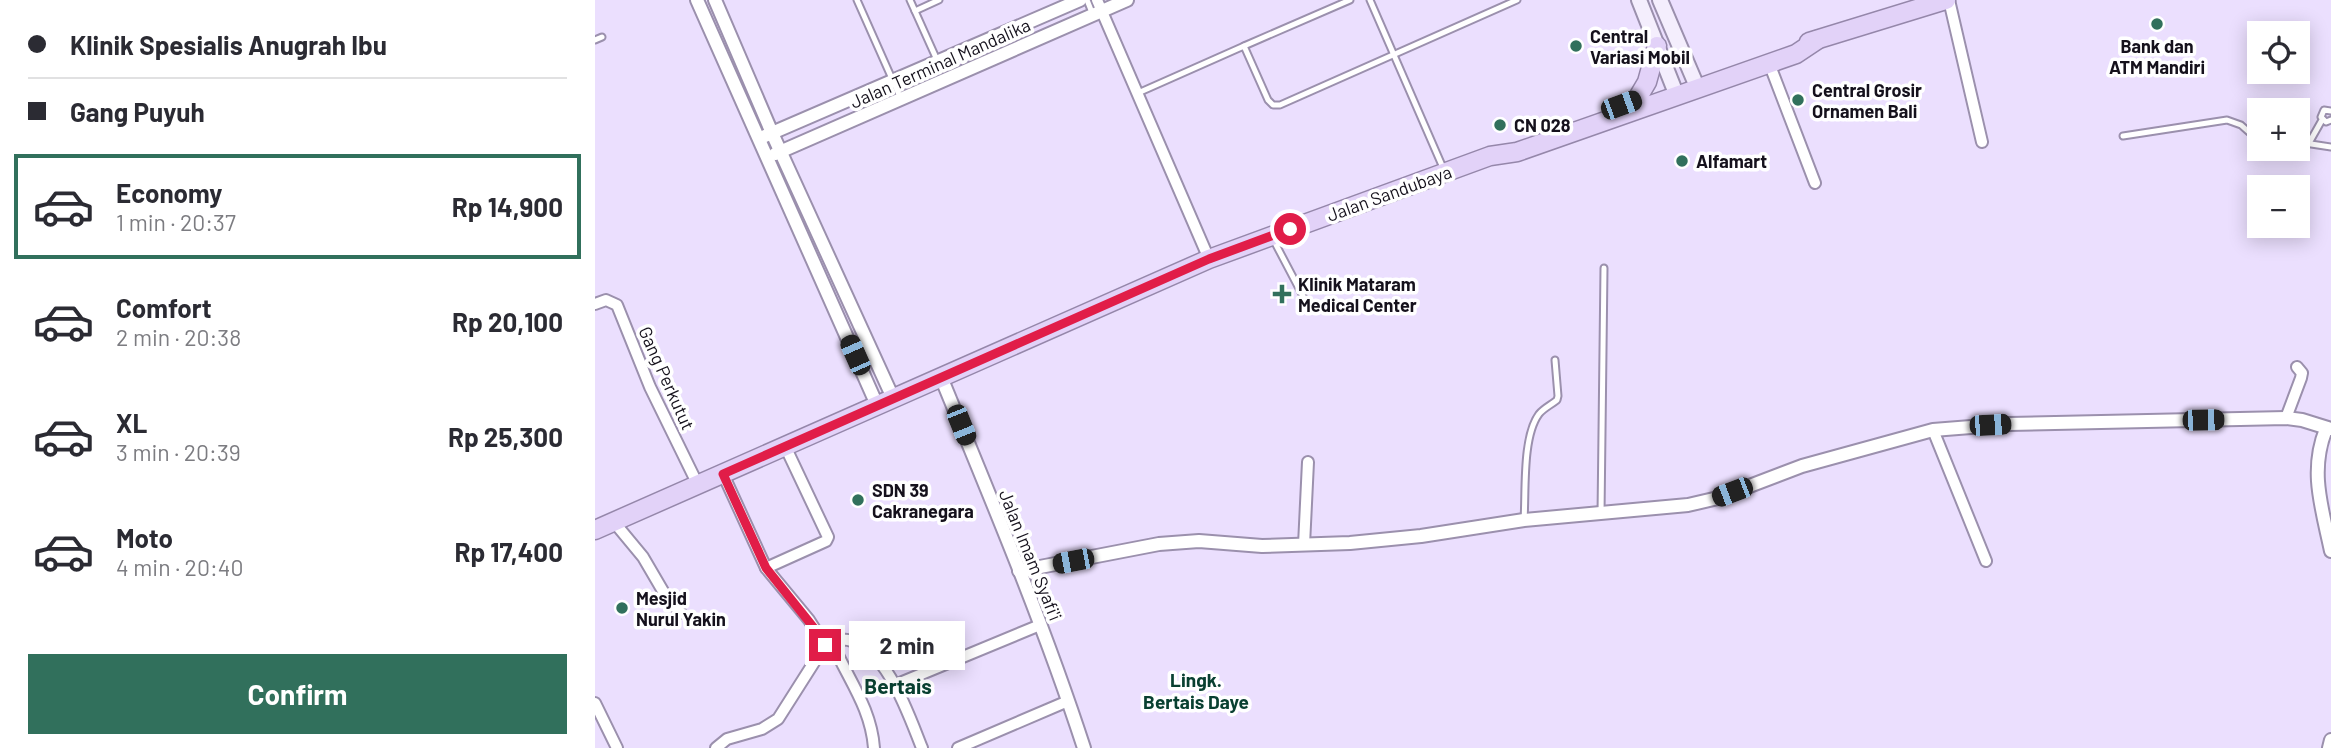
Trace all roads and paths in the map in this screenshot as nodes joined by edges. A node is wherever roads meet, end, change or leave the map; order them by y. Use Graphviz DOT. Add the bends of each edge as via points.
graph roads {
  1 [pos="697,0"];
  2 [pos="715,0"];
  3 [pos="857,0"];
  4 [pos="911,0"];
  5 [pos="939,0"];
  6 [pos="1080,0"];
  7 [pos="1087,0"];
  8 [pos="1127,0"];
  9 [pos="1350,0"];
  10 [pos="1370,0"];
  11 [pos="1517,0"];
  12 [pos="1639,0"];
  13 [pos="1660,0"];
  14 [pos="1947,0"];
  15 [pos="1097,9"];
  16 [pos="915,10"];
  17 [pos="602,37"];
  18 [pos="595,40"];
  19 [pos="1817,40"];
  20 [pos="1244,46"];
  21 [pos="1657,46"];
  22 [pos="1394,55"];
  23 [pos="937,60"];
  24 [pos="1769,64"];
  25 [pos="893,81"];
  26 [pos="1696,84"];
  27 [pos="1675,91"];
  28 [pos="1137,94"];
  29 [pos="901,99"];
  30 [pos="1637,99"];
  31 [pos="2331,111"];
  32 [pos="2322,120"];
  33 [pos="2331,120"];
  34 [pos="2247,130"];
  35 [pos="772,134"];
  36 [pos="2123,136"];
  37 [pos="758,139"];
  38 [pos="2310,141"];
  39 [pos="1982,142"];
  40 [pos="2310,143"];
  41 [pos="2331,147"];
  42 [pos="780,152"];
  43 [pos="1490,156"];
  44 [pos="766,158"];
  45 [pos="1445,173"];
  46 [pos="1815,183"];
  47 [pos="1272,236"];
  48 [pos="1209,259"];
  49 [pos="1604,268"];
  50 [pos="1304,298"];
  51 [pos="595,304"];
  52 [pos="1555,360"];
  53 [pos="2297,366"];
  54 [pos="941,377"];
  55 [pos="885,401"];
  56 [pos="2286,418"];
  57 [pos="2328,429"];
  58 [pos="1933,430"];
  59 [pos="785,446"];
  60 [pos="1308,462"];
  61 [pos="723,474"];
  62 [pos="698,485"];
  63 [pos="1601,514"];
  64 [pos="1524,520"];
  65 [pos="614,522"];
  66 [pos="595,530"];
  67 [pos="1304,545"];
  68 [pos="2331,551"];
  69 [pos="1986,561"];
  70 [pos="766,568"];
  71 [pos="1019,571"];
  72 [pos="681,613"];
  73 [pos="1040,625"];
  74 [pos="826,645"];
  75 [pos="895,685"];
  76 [pos="1069,701"];
  77 [pos="595,703"];
  78 [pos="2331,740"];
  79 [pos="617,748"];
  80 [pos="716,748"];
  81 [pos="874,748"];
  82 [pos="922,748"];
  83 [pos="958,748"];
  84 [pos="1084,748"];
  85 [pos="2329,748"];
  1 -- 37 [label="street"];
  2 -- 35 [label="street"];
  3 -- 25 [label="lane"];
  4 -- 16 [label="lane"];
  5 -- 16 [label="lane"];
  6 -- 23 [label="street"];
  7 -- 15 [label="lane"];
  8 -- 15 [label="street, Jalan Terminal Mandalika"];
  9 -- 20 [label="lane"];
  10 -- 22 [label="lane"];
  11 -- 22 [label="lane"];
  12 -- 21 [label="main road"];
  13 -- 26 [label="main road"];
  14 -- 19 [label="highway, Jalan Sandubaya"];
  14 -- 39 [label="street"];
  15 -- 28 [label="street"];
  15 -- 29 [label="street, Jalan Terminal Mandalika"];
  16 -- 23 [label="lane"];
  17 -- 18 [label="lane"];
  19 -- 24 [label="highway, Jalan Sandubaya"];
  19 -- 26 [label="highway, Jalan Sandubaya" via="1793,44"];
  20 -- 22 [label="lane" via="1273,105"];
  20 -- 28 [label="lane"];
  21 -- 27 [label="main road"];
  21 -- 30 [label="highway"];
  22 -- 45 [label="lane"];
  23 -- 25 [label="street"];
  24 -- 26 [label="highway, Jalan Sandubaya"];
  24 -- 46 [label="street"];
  25 -- 29 [label="lane"];
  25 -- 35 [label="street"];
  26 -- 27 [label="highway, Jalan Sandubaya"];
  27 -- 30 [label="highway, Jalan Sandubaya"];
  27 -- 43 [label="highway, Jalan Sandubaya" via="1517,152"];
  28 -- 48 [label="street"];
  29 -- 42 [label="street, Jalan Terminal Mandalika"];
  30 -- 43 [label="highway, Jalan Sandubaya" via="1513,142"];
  31 -- 32 [label="lane" via="2321,113"];
  32 -- 33 [label="lane"];
  32 -- 38 [label="lane"];
  34 -- 36 [label="lane" via="2227,120"];
  35 -- 37 [label="street"];
  35 -- 42 [label="street"];
  37 -- 44 [label="street"];
  40 -- 41 [label="lane"];
  42 -- 44 [label="street, Jalan Terminal Mandalika"];
  42 -- 55 [label="street"];
  43 -- 45 [label="highway, Jalan Sandubaya"];
  44 -- 55 [label="street"];
  45 -- 47 [label="highway, Jalan Sandubaya"];
  47 -- 48 [label="highway, Jalan Sandubaya"];
  47 -- 50 [label="lane"];
  48 -- 54 [label="highway, Jalan Sandubaya"];
  49 -- 63 [label="lane"];
  51 -- 62 [label="street, Gang Perkutut" via="609,301 618,307 644,374"];
  52 -- 64 [label="lane" via="1558,396 1532,429"];
  53 -- 56 [label="street" via="2301,378"];
  54 -- 55 [label="highway, Jalan Sandubaya"];
  54 -- 71 [label="street, Jalan Imam Syafi'i"];
  55 -- 59 [label="highway, Jalan Sandubaya"];
  56 -- 57 [label="street"];
  56 -- 58 [label="street"];
  57 -- 68 [label="street" via="2318,448 2316,468"];
  58 -- 63 [label="street" via="1802,466 1707,501"];
  58 -- 69 [label="street"];
  59 -- 61 [label="highway, Jalan Sandubaya"];
  59 -- 70 [label="street" via="828,537"];
  60 -- 67 [label="street"];
  61 -- 62 [label="highway, Jalan Sandubaya"];
  61 -- 70 [label="street"];
  62 -- 65 [label="highway, Jalan Sandubaya"];
  63 -- 64 [label="street"];
  64 -- 67 [label="street" via="1421,536"];
  65 -- 66 [label="highway, Jalan Sandubaya"];
  65 -- 72 [label="street"];
  67 -- 71 [label="street" via="1159,544"];
  70 -- 74 [label="street"];
  71 -- 73 [label="street, Jalan Imam Syafi'i"];
  73 -- 75 [label="street"];
  73 -- 76 [label="street, Jalan Imam Syafi'i"];
  74 -- 75 [label="street" via="846,640 866,649"];
  74 -- 80 [label="street" via="778,719"];
  74 -- 81 [label="street" via="862,699"];
  75 -- 82 [label="street"];
  76 -- 83 [label="street"];
  76 -- 84 [label="street, Jalan Imam Syafi'i"];
  77 -- 79 [label="street"];
  78 -- 85 [label="street"];
}
